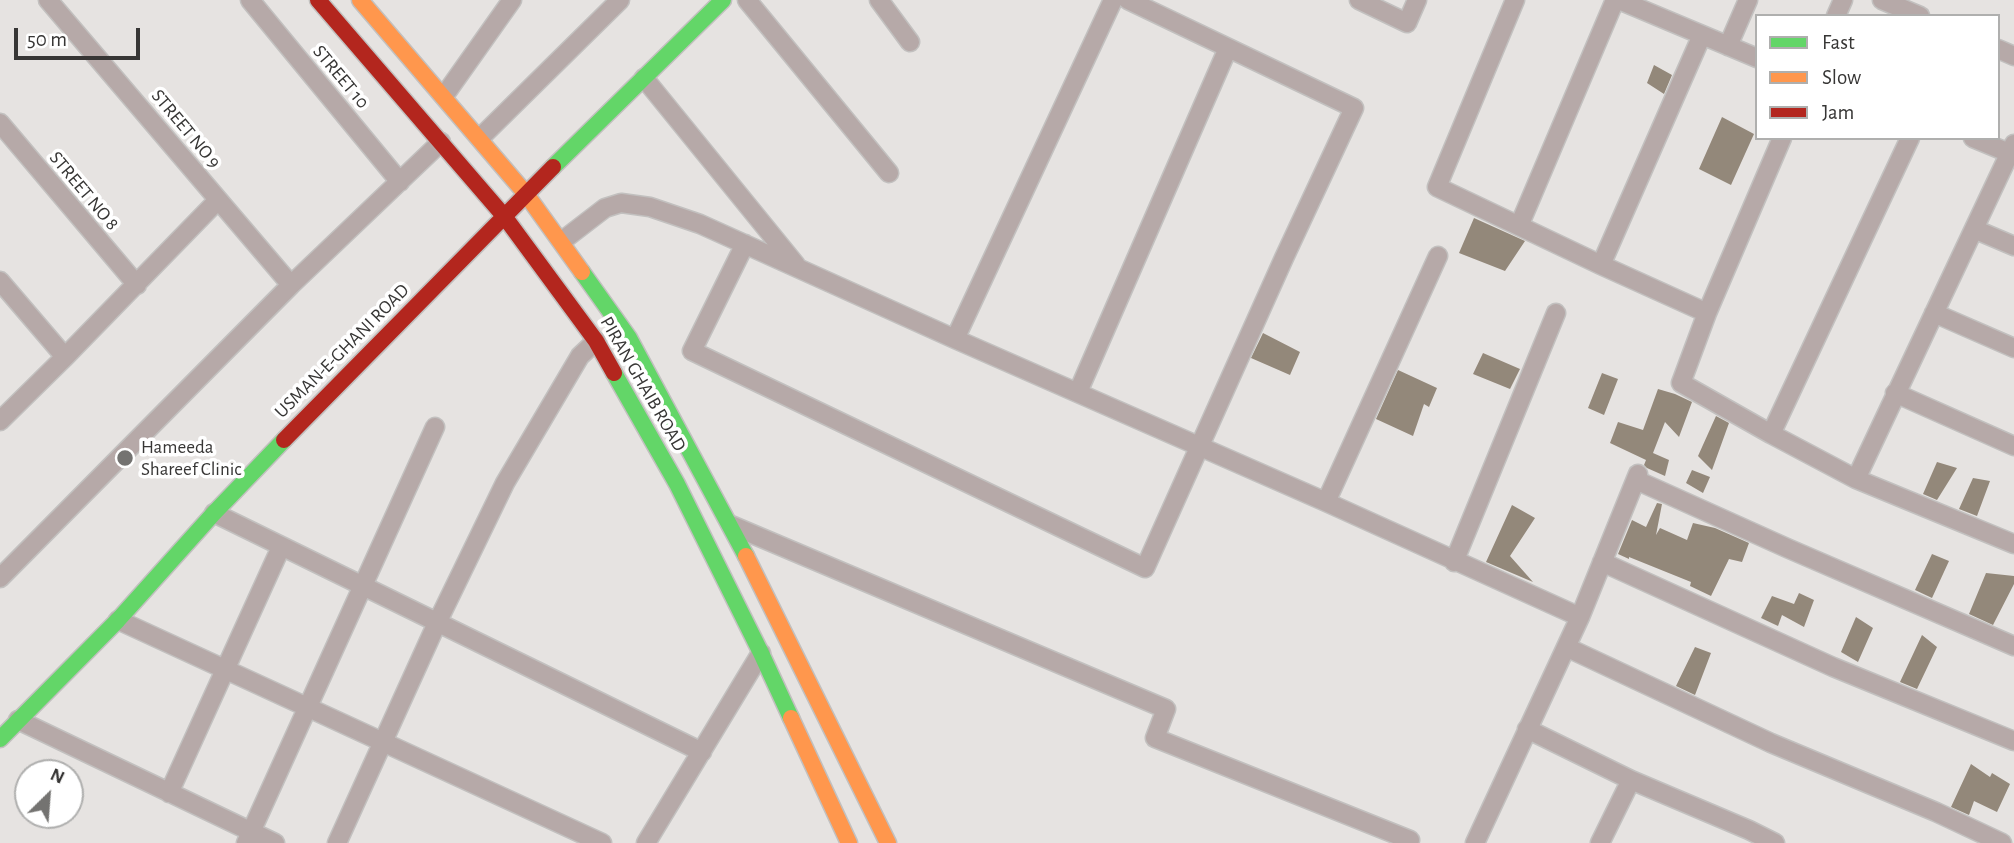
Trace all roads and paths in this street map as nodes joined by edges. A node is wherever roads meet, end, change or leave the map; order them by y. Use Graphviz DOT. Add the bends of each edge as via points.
graph roads {
  1 [pos="48,0"];
  2 [pos="250,0"];
  3 [pos="317,0"];
  4 [pos="360,0"];
  5 [pos="512,0"];
  6 [pos="620,0"];
  7 [pos="747,0"];
  8 [pos="879,0"];
  9 [pos="1113,0"];
  10 [pos="1128,0"];
  11 [pos="1359,0"];
  12 [pos="1417,0"];
  13 [pos="1515,0"];
  14 [pos="1617,0"];
  15 [pos="1748,0"];
  16 [pos="1882,0"];
  17 [pos="714,3"];
  18 [pos="1915,14"];
  19 [pos="1702,34"];
  20 [pos="911,42"];
  21 [pos="1728,46"];
  22 [pos="1228,48"];
  23 [pos="1755,57"];
  24 [pos="644,78"];
  25 [pos="444,96"];
  26 [pos="0,123"];
  27 [pos="480,138"];
  28 [pos="1781,140"];
  29 [pos="1909,140"];
  30 [pos="1979,140"];
  31 [pos="441,142"];
  32 [pos="2013,151"];
  33 [pos="889,173"];
  34 [pos="400,182"];
  35 [pos="526,194"];
  36 [pos="219,200"];
  37 [pos="505,216"];
  38 [pos="1519,226"];
  39 [pos="1974,229"];
  40 [pos="562,241"];
  41 [pos="745,244"];
  42 [pos="2014,246"];
  43 [pos="1438,256"];
  44 [pos="1601,265"];
  45 [pos="799,269"];
  46 [pos="0,281"];
  47 [pos="136,285"];
  48 [pos="291,285"];
  49 [pos="1556,313"];
  50 [pos="1707,313"];
  51 [pos="1934,313"];
  52 [pos="955,339"];
  53 [pos="596,341"];
  54 [pos="2014,348"];
  55 [pos="65,358"];
  56 [pos="1078,392"];
  57 [pos="1895,393"];
  58 [pos="0,421"];
  59 [pos="435,427"];
  60 [pos="1771,434"];
  61 [pos="2014,446"];
  62 [pos="1200,447"];
  63 [pos="1856,479"];
  64 [pos="1326,502"];
  65 [pos="214,513"];
  66 [pos="731,525"];
  67 [pos="2014,544"];
  68 [pos="281,547"];
  69 [pos="1454,562"];
  70 [pos="1602,562"];
  71 [pos="0,578"];
  72 [pos="363,586"];
  73 [pos="1580,617"];
  74 [pos="118,620"];
  75 [pos="438,623"];
  76 [pos="2014,646"];
  77 [pos="1566,647"];
  78 [pos="761,653"];
  79 [pos="224,669"];
  80 [pos="308,707"];
  81 [pos="18,720"];
  82 [pos="1528,729"];
  83 [pos="0,739"];
  84 [pos="2014,741"];
  85 [pos="383,742"];
  86 [pos="702,752"];
  87 [pos="1631,780"];
  88 [pos="169,793"];
  89 [pos="1746,836"];
  90 [pos="248,837"];
  91 [pos="649,842"];
  92 [pos="275,843"];
  93 [pos="337,843"];
  94 [pos="602,843"];
  95 [pos="849,843"];
  96 [pos="888,843"];
  97 [pos="1409,843"];
  98 [pos="1475,843"];
  99 [pos="1600,843"];
  100 [pos="1775,843"];
  101 [pos="2002,843"];
  1 -- 36 [label="street, STREET NO 9"];
  2 -- 34 [label="street, STREET 10"];
  3 -- 31 [label="main road, PIRAN GHAIB ROAD"];
  4 -- 25 [label="main road, PIRAN GHAIB ROAD"];
  5 -- 25 [label="street"];
  6 -- 27 [label="street"];
  7 -- 33 [label="street"];
  8 -- 20 [label="street"];
  9 -- 52 [label="street"];
  10 -- 22 [label="street"];
  11 -- 12 [label="street" via="1407,23"];
  13 -- 38 [label="street" via="1437,187"];
  14 -- 19 [label="street"];
  14 -- 38 [label="street"];
  15 -- 21 [label="street"];
  16 -- 18 [label="street"];
  17 -- 24 [label="main road, USMAN-E-GHANI ROAD"];
  19 -- 21 [label="street"];
  19 -- 44 [label="street"];
  21 -- 23 [label="street"];
  22 -- 56 [label="street"];
  22 -- 62 [label="street" via="1354,108"];
  24 -- 35 [label="main road, USMAN-E-GHANI ROAD"];
  24 -- 45 [label="street"];
  25 -- 27 [label="main road, PIRAN GHAIB ROAD"];
  26 -- 47 [label="street, STREET NO 8"];
  27 -- 35 [label="main road, PIRAN GHAIB ROAD"];
  28 -- 50 [label="street"];
  29 -- 60 [label="street"];
  30 -- 32 [label="street"];
  31 -- 34 [label="street"];
  31 -- 37 [label="main road, PIRAN GHAIB ROAD"];
  32 -- 39 [label="street"];
  34 -- 48 [label="street"];
  35 -- 37 [label="main road, USMAN-E-GHANI ROAD"];
  35 -- 40 [label="main road, PIRAN GHAIB ROAD"];
  36 -- 47 [label="street"];
  36 -- 48 [label="street, STREET NO 9"];
  37 -- 53 [label="main road, PIRAN GHAIB ROAD"];
  37 -- 65 [label="main road, USMAN-E-GHANI ROAD"];
  38 -- 44 [label="street"];
  39 -- 42 [label="street"];
  39 -- 51 [label="street"];
  40 -- 41 [label="street" via="606,208 621,203 650,207"];
  40 -- 66 [label="main road, PIRAN GHAIB ROAD" via="629,338"];
  41 -- 45 [label="street"];
  41 -- 62 [label="street" via="692,351 1145,568"];
  43 -- 64 [label="street"];
  44 -- 50 [label="street"];
  45 -- 52 [label="street"];
  46 -- 55 [label="street"];
  47 -- 55 [label="street"];
  48 -- 71 [label="street"];
  49 -- 69 [label="street"];
  50 -- 60 [label="street" via="1681,383"];
  51 -- 54 [label="street"];
  51 -- 57 [label="street"];
  52 -- 56 [label="street"];
  53 -- 75 [label="street" via="580,356 505,483"];
  53 -- 78 [label="main road, PIRAN GHAIB ROAD" via="677,484"];
  55 -- 58 [label="street"];
  56 -- 62 [label="street"];
  57 -- 61 [label="street"];
  57 -- 63 [label="street"];
  59 -- 72 [label="street"];
  60 -- 63 [label="street"];
  62 -- 64 [label="street"];
  63 -- 67 [label="street"];
  64 -- 69 [label="street"];
  65 -- 68 [label="street"];
  65 -- 74 [label="main road, USMAN-E-GHANI ROAD"];
  66 -- 96 [label="main road, PIRAN GHAIB ROAD"];
  66 -- 97 [label="street" via="1166,709 1155,738"];
  68 -- 72 [label="street"];
  68 -- 79 [label="street"];
  69 -- 73 [label="street"];
  70 -- 73 [label="street"];
  70 -- 76 [label="street" via="1637,477 1774,543"];
  70 -- 84 [label="street" via="1833,667"];
  72 -- 75 [label="street"];
  72 -- 80 [label="street"];
  73 -- 77 [label="street"];
  74 -- 79 [label="street"];
  74 -- 81 [label="main road, USMAN-E-GHANI ROAD"];
  75 -- 85 [label="street"];
  75 -- 86 [label="street"];
  77 -- 82 [label="street"];
  77 -- 101 [label="street" via="1771,743"];
  78 -- 86 [label="street"];
  78 -- 95 [label="main road, PIRAN GHAIB ROAD"];
  79 -- 80 [label="street"];
  79 -- 88 [label="street"];
  80 -- 85 [label="street"];
  80 -- 90 [label="street"];
  81 -- 83 [label="main road, USMAN-E-GHANI ROAD"];
  81 -- 88 [label="street"];
  82 -- 87 [label="street"];
  82 -- 98 [label="street"];
  85 -- 93 [label="street"];
  85 -- 94 [label="street"];
  86 -- 91 [label="street"];
  87 -- 89 [label="street"];
  87 -- 99 [label="street"];
  88 -- 90 [label="street"];
  89 -- 100 [label="street"];
  90 -- 92 [label="street"];
}
